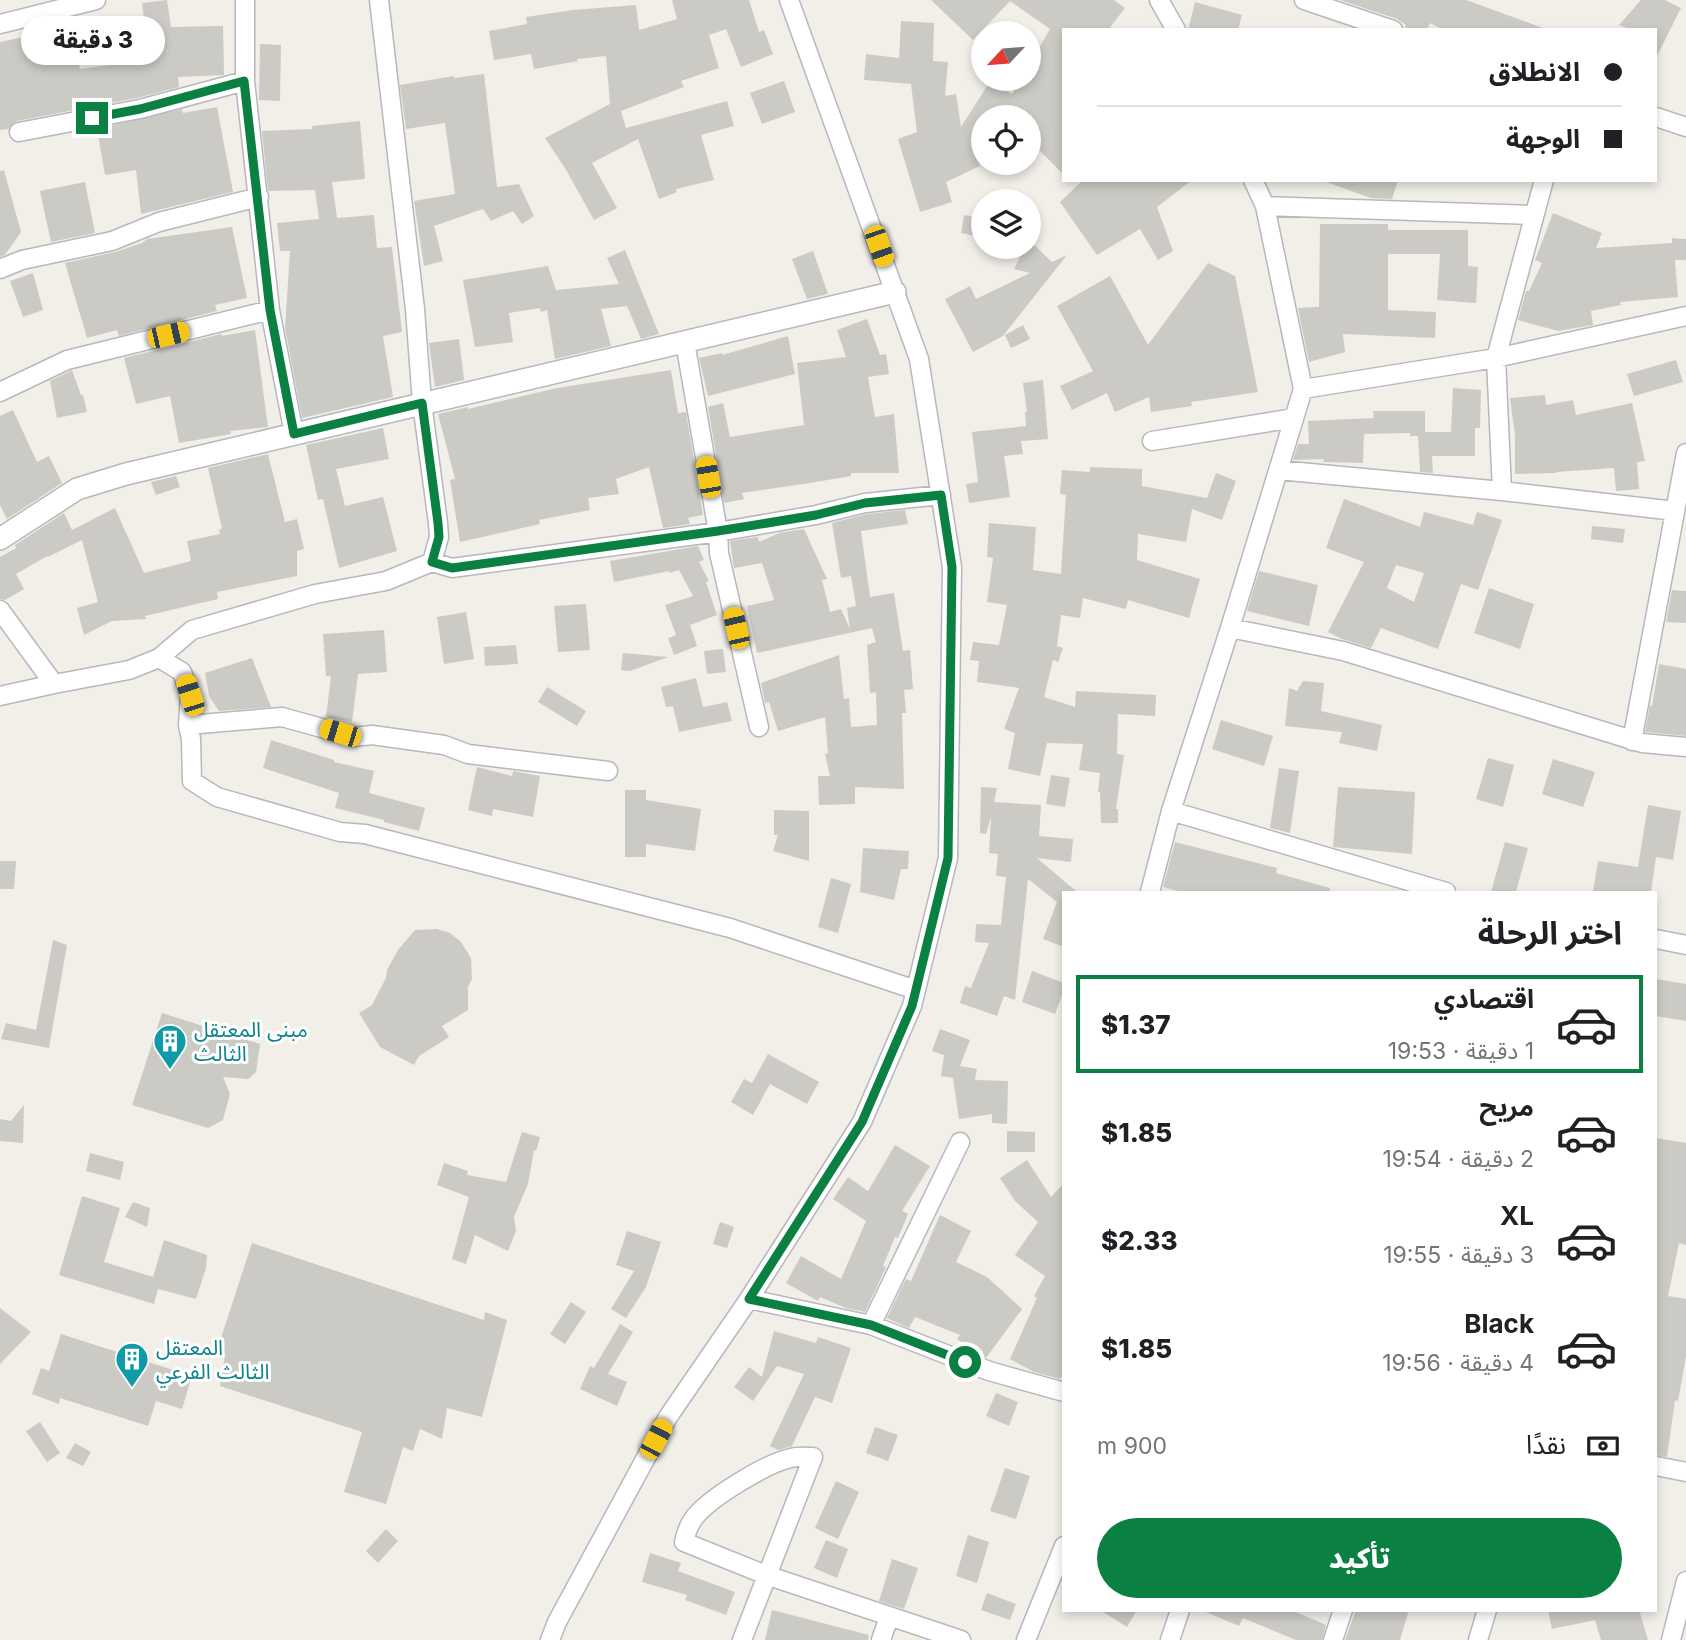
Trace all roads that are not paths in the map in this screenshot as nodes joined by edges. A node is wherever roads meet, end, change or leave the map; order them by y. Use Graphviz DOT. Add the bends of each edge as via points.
graph roads {
  1 [pos="96,0"];
  2 [pos="245,0"];
  3 [pos="379,0"];
  4 [pos="789,0"];
  5 [pos="1159,0"];
  6 [pos="1304,0"];
  7 [pos="0,24"];
  8 [pos="1175,28"];
  9 [pos="1388,28"];
  10 [pos="244,81"];
  11 [pos="1657,117"];
  12 [pos="1686,127"];
  13 [pos="19,132"];
  14 [pos="1254,182"];
  15 [pos="1543,182"];
  16 [pos="258,197"];
  17 [pos="1265,206"];
  18 [pos="1534,215"];
  19 [pos="0,269"];
  20 [pos="895,292"];
  21 [pos="270,310"];
  22 [pos="1686,316"];
  23 [pos="684,342"];
  24 [pos="1496,359"];
  25 [pos="1303,389"];
  26 [pos="0,392"];
  27 [pos="422,403"];
  28 [pos="1294,418"];
  29 [pos="294,434"];
  30 [pos="1153,441"];
  31 [pos="1686,453"];
  32 [pos="1278,470"];
  33 [pos="1502,491"];
  34 [pos="941,495"];
  35 [pos="1675,511"];
  36 [pos="718,531"];
  37 [pos="0,539"];
  38 [pos="432,562"];
  39 [pos="0,610"];
  40 [pos="1230,628"];
  41 [pos="159,658"];
  42 [pos="54,684"];
  43 [pos="0,696"];
  44 [pos="188,725"];
  45 [pos="759,727"];
  46 [pos="1632,741"];
  47 [pos="1686,747"];
  48 [pos="608,771"];
  49 [pos="1171,811"];
  50 [pos="1150,891"];
  51 [pos="1444,891"];
  52 [pos="1657,939"];
  53 [pos="1686,945"];
  54 [pos="916,990"];
  55 [pos="960,1142"];
  56 [pos="749,1299"];
  57 [pos="871,1325"];
  58 [pos="1062,1391"];
  59 [pos="1657,1466"];
  60 [pos="1686,1472"];
  61 [pos="1062,1551"];
  62 [pos="766,1575"];
  63 [pos="1686,1581"];
  64 [pos="1179,1612"];
  65 [pos="1342,1612"];
  66 [pos="1486,1612"];
  67 [pos="889,1617"];
  68 [pos="550,1640"];
  69 [pos="742,1640"];
  70 [pos="881,1640"];
  71 [pos="961,1640"];
  72 [pos="1026,1640"];
  73 [pos="1170,1640"];
  74 [pos="1334,1640"];
  75 [pos="1478,1640"];
  76 [pos="1671,1640"];
  1 -- 7 [label="street"];
  2 -- 10 [label="street"];
  3 -- 27 [label="street"];
  4 -- 20 [label="street"];
  5 -- 8 [label="street"];
  6 -- 9 [label="street"];
  10 -- 13 [label="street" via="140,109"];
  10 -- 16 [label="street"];
  11 -- 12 [label="street"];
  14 -- 17 [label="street"];
  15 -- 18 [label="street"];
  16 -- 19 [label="street"];
  16 -- 21 [label="street"];
  17 -- 18 [label="street"];
  17 -- 25 [label="street"];
  18 -- 24 [label="street"];
  20 -- 23 [label="street"];
  20 -- 34 [label="street" via="919,359"];
  21 -- 26 [label="street" via="66,360"];
  21 -- 29 [label="street"];
  22 -- 24 [label="street"];
  23 -- 27 [label="street"];
  23 -- 36 [label="street"];
  24 -- 25 [label="street"];
  24 -- 33 [label="street"];
  25 -- 28 [label="street"];
  27 -- 29 [label="street"];
  27 -- 38 [label="street" via="439,537"];
  28 -- 30 [label="street"];
  28 -- 32 [label="street"];
  29 -- 37 [label="street" via="77,489"];
  31 -- 35 [label="street"];
  32 -- 33 [label="street"];
  32 -- 40 [label="street"];
  33 -- 35 [label="street"];
  34 -- 36 [label="street" via="865,503"];
  34 -- 54 [label="street" via="952,567 948,858"];
  35 -- 46 [label="street"];
  36 -- 38 [label="street" via="452,568"];
  36 -- 45 [label="street" via="719,553"];
  38 -- 41 [label="street" via="386,581 315,594 192,630"];
  39 -- 42 [label="street"];
  40 -- 46 [label="street" via="1343,651"];
  40 -- 49 [label="street"];
  41 -- 42 [label="street" via="129,670"];
  41 -- 44 [label="street" via="182,672 190,695"];
  42 -- 43 [label="street"];
  44 -- 48 [label="street" via="282,717 354,737 372,735 444,745 468,754"];
  44 -- 54 [label="street" via="192,781 216,797 730,928"];
  46 -- 47 [label="street"];
  49 -- 50 [label="street"];
  49 -- 51 [label="street"];
  52 -- 53 [label="street"];
  54 -- 56 [label="street" via="862,1122"];
  55 -- 57 [label="street"];
  56 -- 57 [label="street"];
  56 -- 68 [label="street" via="668,1417"];
  57 -- 58 [label="street" via="989,1371"];
  59 -- 60 [label="street"];
  61 -- 72 [label="street"];
  62 -- 62 [label="street" via="780,1540 813,1457 788,1458 759,1471 696,1515 686,1530 684,1542"];
  62 -- 67 [label="street"];
  62 -- 69 [label="street"];
  63 -- 76 [label="street"];
  64 -- 73 [label="street"];
  65 -- 74 [label="street"];
  66 -- 75 [label="street"];
  67 -- 70 [label="street"];
  67 -- 71 [label="street"];
}
